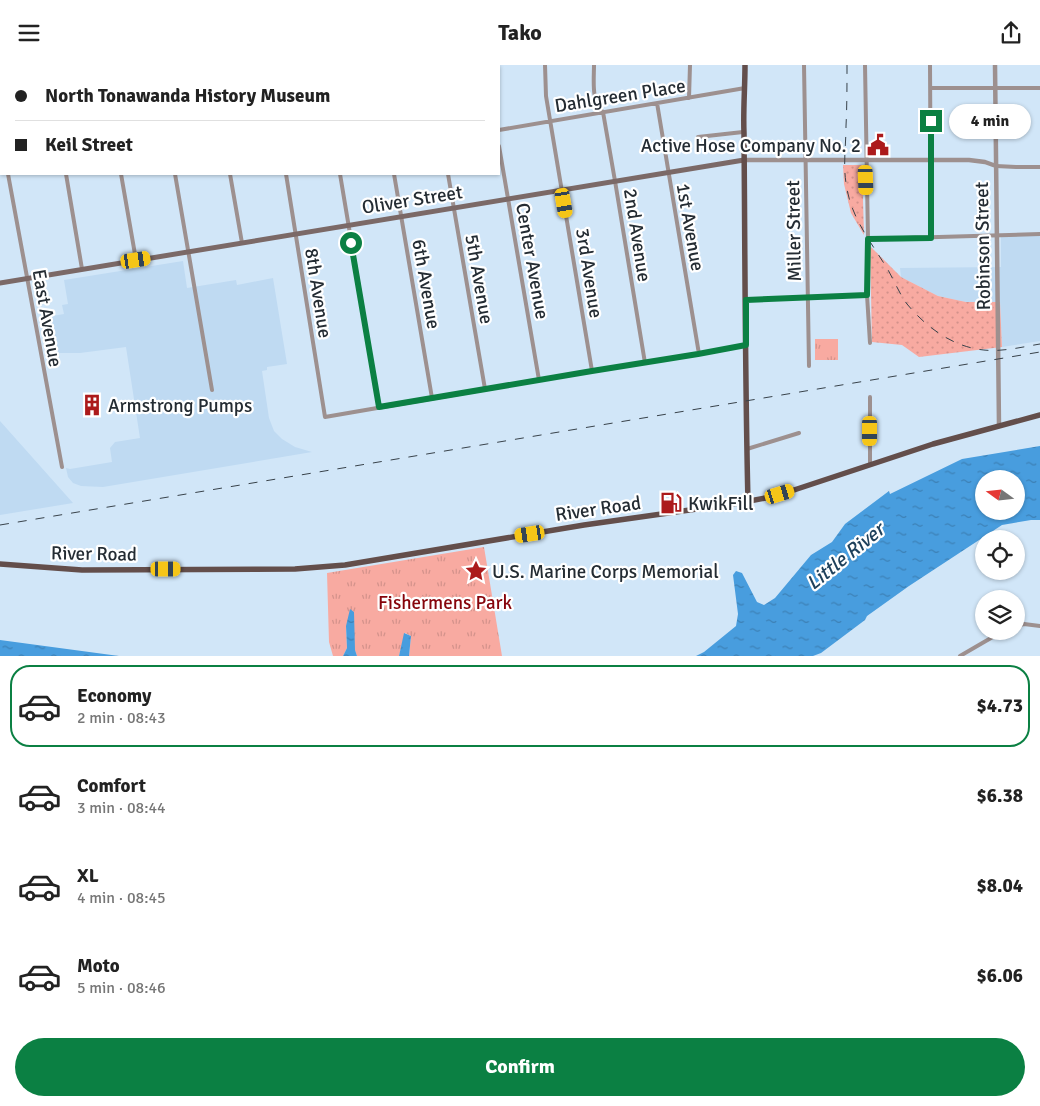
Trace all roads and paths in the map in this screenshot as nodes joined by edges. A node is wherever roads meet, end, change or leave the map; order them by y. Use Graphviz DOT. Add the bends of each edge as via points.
graph roads {
  1 [pos="545,65"];
  2 [pos="594,65"];
  3 [pos="690,65"];
  4 [pos="745,65"];
  5 [pos="804,65"];
  6 [pos="865,65"];
  7 [pos="930,65"];
  8 [pos="994,65"];
  9 [pos="1040,87"];
  10 [pos="746,88"];
  11 [pos="931,88"];
  12 [pos="995,88"];
  13 [pos="689,98"];
  14 [pos="657,103"];
  15 [pos="603,112"];
  16 [pos="550,121"];
  17 [pos="500,130"];
  18 [pos="744,131"];
  19 [pos="698,137"];
  20 [pos="500,152"];
  21 [pos="744,160"];
  22 [pos="805,160"];
  23 [pos="866,160"];
  24 [pos="931,160"];
  25 [pos="996,166"];
  26 [pos="1040,167"];
  27 [pos="668,172"];
  28 [pos="8,175"];
  29 [pos="66,175"];
  30 [pos="121,175"];
  31 [pos="175,175"];
  32 [pos="230,175"];
  33 [pos="286,175"];
  34 [pos="340,175"];
  35 [pos="394,175"];
  36 [pos="448,175"];
  37 [pos="615,181"];
  38 [pos="562,190"];
  39 [pos="508,199"];
  40 [pos="454,207"];
  41 [pos="401,217"];
  42 [pos="348,225"];
  43 [pos="1040,234"];
  44 [pos="296,235"];
  45 [pos="997,235"];
  46 [pos="931,238"];
  47 [pos="868,239"];
  48 [pos="242,243"];
  49 [pos="188,252"];
  50 [pos="136,260"];
  51 [pos="82,269"];
  52 [pos="27,279"];
  53 [pos="0,283"];
  54 [pos="867,295"];
  55 [pos="808,297"];
  56 [pos="746,300"];
  57 [pos="870,343"];
  58 [pos="746,345"];
  59 [pos="698,354"];
  60 [pos="645,363"];
  61 [pos="808,366"];
  62 [pos="592,371"];
  63 [pos="539,380"];
  64 [pos="485,389"];
  65 [pos="212,390"];
  66 [pos="870,397"];
  67 [pos="432,398"];
  68 [pos="379,407"];
  69 [pos="1040,415"];
  70 [pos="999,426"];
  71 [pos="799,433"];
  72 [pos="747,449"];
  73 [pos="870,465"];
  74 [pos="62,467"];
  75 [pos="748,502"];
  76 [pos="0,564"];
  77 [pos="1025,624"];
  78 [pos="1040,626"];
  79 [pos="988,640"];
  80 [pos="960,656"];
  1 -- 16 [label="street, 3rd Avenue"];
  2 -- 15 [label="street, 2nd Avenue" via="597,107"];
  3 -- 13 [label="street"];
  4 -- 10 [label="main road"];
  5 -- 22 [label="street, Miller Street"];
  6 -- 23 [label="street"];
  7 -- 11 [label="street"];
  8 -- 12 [label="street, Robinson Street"];
  9 -- 12 [label="street"];
  10 -- 13 [label="street, Dahlgreen Place"];
  10 -- 18 [label="main road"];
  11 -- 12 [label="street"];
  11 -- 24 [label="street"];
  12 -- 25 [label="street, Robinson Street"];
  13 -- 14 [label="street, Dahlgreen Place"];
  14 -- 15 [label="street, Dahlgreen Place"];
  14 -- 27 [label="street, 1st Avenue"];
  15 -- 16 [label="street, Dahlgreen Place"];
  15 -- 37 [label="street, 2nd Avenue"];
  16 -- 17 [label="street, Dahlgreen Place"];
  16 -- 38 [label="street, 3rd Avenue"];
  18 -- 19 [label="street"];
  18 -- 21 [label="main road"];
  20 -- 39 [label="street, Center Avenue"];
  21 -- 22 [label="street, Oliver Street"];
  21 -- 27 [label="main road, Oliver Street"];
  21 -- 56 [label="main road"];
  22 -- 23 [label="street, Oliver Street"];
  22 -- 55 [label="street, Miller Street"];
  23 -- 24 [label="street, Oliver Street"];
  23 -- 47 [label="street"];
  24 -- 25 [label="street, Oliver Street" via="969,160"];
  24 -- 46 [label="street"];
  25 -- 26 [label="street, Oliver Street"];
  25 -- 45 [label="street, Robinson Street"];
  27 -- 37 [label="main road, Oliver Street"];
  27 -- 59 [label="street, 1st Avenue"];
  28 -- 52 [label="street, East Avenue"];
  29 -- 51 [label="street"];
  30 -- 50 [label="street"];
  31 -- 49 [label="street"];
  32 -- 48 [label="street"];
  33 -- 44 [label="street, 8th Avenue"];
  34 -- 42 [label="street"];
  35 -- 41 [label="street, 6th Avenue"];
  36 -- 40 [label="street, 5th Avenue"];
  37 -- 38 [label="main road, Oliver Street"];
  37 -- 60 [label="street, 2nd Avenue"];
  38 -- 39 [label="main road, Oliver Street"];
  38 -- 62 [label="street, 3rd Avenue"];
  39 -- 40 [label="main road, Oliver Street"];
  39 -- 63 [label="street, Center Avenue"];
  40 -- 41 [label="main road, Oliver Street"];
  40 -- 64 [label="street, 5th Avenue"];
  41 -- 42 [label="main road, Oliver Street"];
  41 -- 67 [label="street, 6th Avenue"];
  42 -- 44 [label="main road, Oliver Street"];
  42 -- 68 [label="street"];
  43 -- 45 [label="street"];
  44 -- 48 [label="main road, Oliver Street"];
  44 -- 68 [label="street, 8th Avenue" via="325,417"];
  45 -- 46 [label="street"];
  45 -- 70 [label="street, Robinson Street"];
  46 -- 47 [label="street"];
  47 -- 54 [label="street"];
  48 -- 49 [label="main road, Oliver Street"];
  49 -- 50 [label="main road, Oliver Street"];
  49 -- 65 [label="street"];
  50 -- 51 [label="main road, Oliver Street"];
  51 -- 52 [label="main road, Oliver Street"];
  52 -- 53 [label="main road, Oliver Street"];
  52 -- 74 [label="street, East Avenue"];
  54 -- 55 [label="street"];
  54 -- 57 [label="street"];
  55 -- 56 [label="street"];
  55 -- 61 [label="street, Miller Street"];
  56 -- 58 [label="main road"];
  58 -- 59 [label="street"];
  58 -- 72 [label="main road"];
  59 -- 60 [label="street"];
  60 -- 62 [label="street"];
  62 -- 63 [label="street"];
  63 -- 64 [label="street"];
  64 -- 67 [label="street"];
  66 -- 73 [label="street"];
  67 -- 68 [label="street"];
  69 -- 70 [label="main road, River Road"];
  70 -- 73 [label="main road, River Road"];
  71 -- 72 [label="street"];
  72 -- 75 [label="main road"];
  73 -- 75 [label="main road, River Road"];
  75 -- 76 [label="main road, River Road" via="312,568 82,570"];
  77 -- 78 [label="street"];
  79 -- 80 [label="street"];
}
